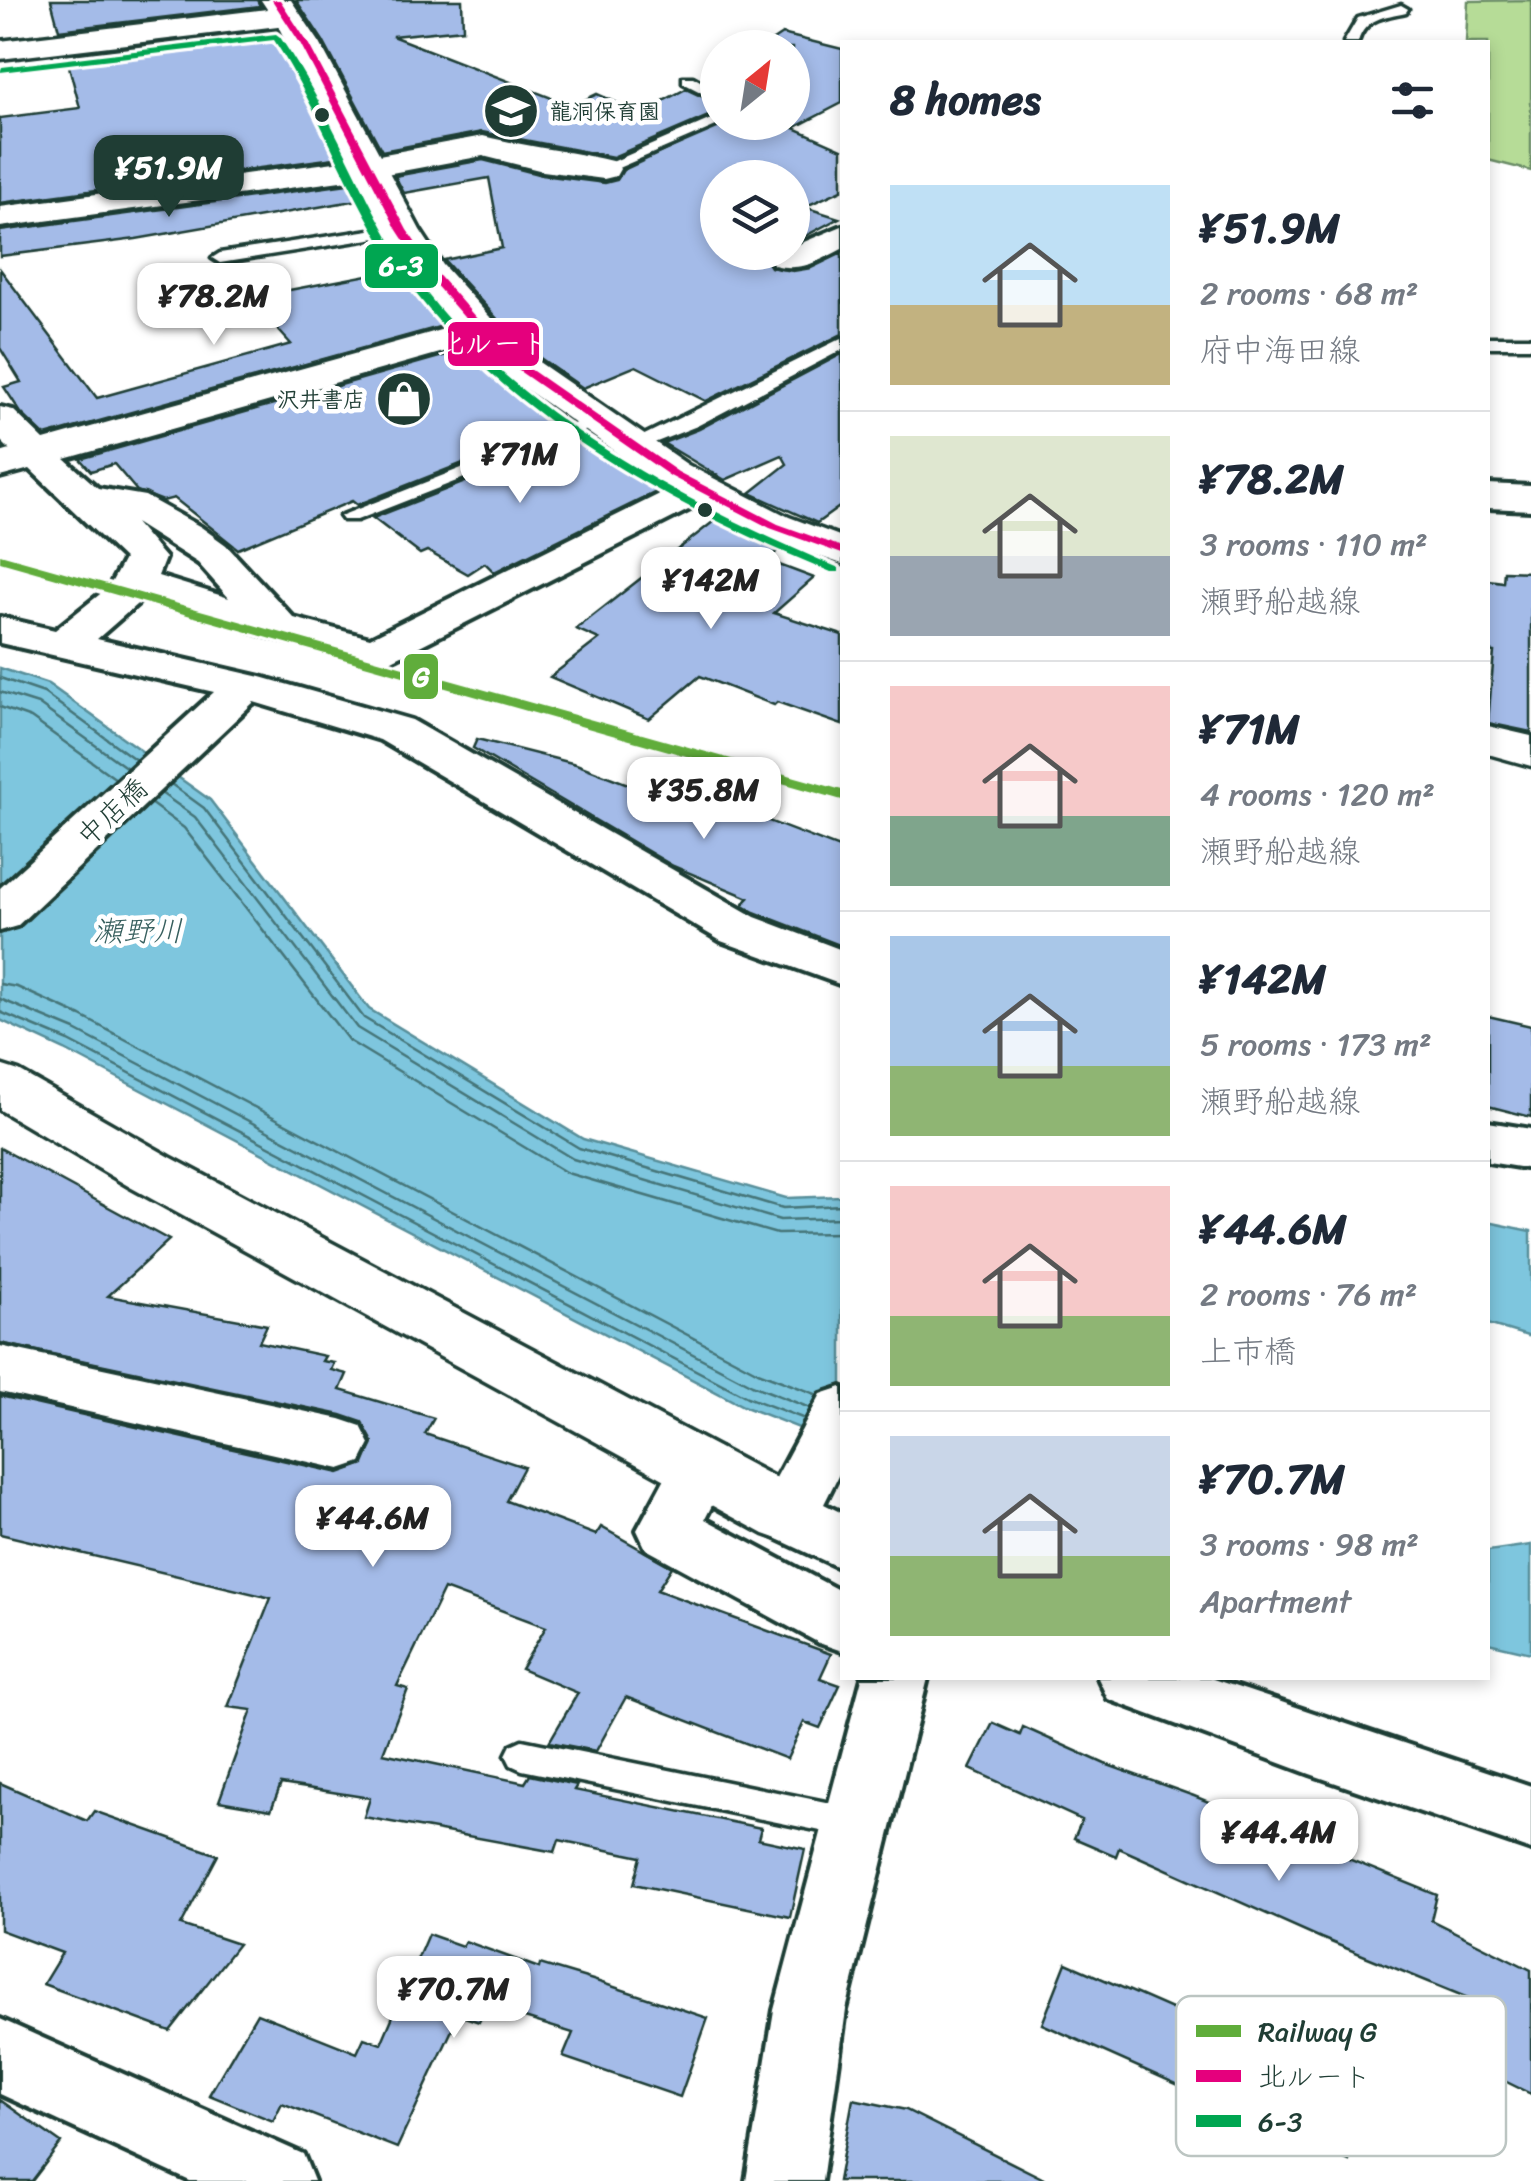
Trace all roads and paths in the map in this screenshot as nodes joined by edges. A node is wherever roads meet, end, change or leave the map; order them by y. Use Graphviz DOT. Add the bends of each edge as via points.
graph roads {
  1 [pos="280,8"];
  2 [pos="1401,9"];
  3 [pos="1351,40"];
  4 [pos="0,50"];
  5 [pos="688,80"];
  6 [pos="700,87"];
  7 [pos="700,128"];
  8 [pos="369,166"];
  9 [pos="604,170"];
  10 [pos="0,217"];
  11 [pos="402,230"];
  12 [pos="840,237"];
  13 [pos="810,252"];
  14 [pos="220,258"];
  15 [pos="480,330"];
  16 [pos="1490,342"];
  17 [pos="1531,342"];
  18 [pos="840,344"];
  19 [pos="0,418"];
  20 [pos="596,420"];
  21 [pos="633,445"];
  22 [pos="18,461"];
  23 [pos="702,488"];
  24 [pos="1490,496"];
  25 [pos="84,498"];
  26 [pos="1531,498"];
  27 [pos="350,516"];
  28 [pos="173,528"];
  29 [pos="840,551"];
  30 [pos="148,586"];
  31 [pos="279,627"];
  32 [pos="0,630"];
  33 [pos="66,642"];
  34 [pos="235,697"];
  35 [pos="1490,741"];
  36 [pos="1531,751"];
  37 [pos="0,915"];
  38 [pos="840,967"];
  39 [pos="0,1085"];
  40 [pos="1490,1142"];
  41 [pos="1531,1150"];
  42 [pos="0,1369"];
  43 [pos="840,1415"];
  44 [pos="340,1444"];
  45 [pos="700,1470"];
  46 [pos="798,1494"];
  47 [pos="840,1540"];
  48 [pos="840,1622"];
  49 [pos="894,1680"];
  50 [pos="1135,1680"];
  51 [pos="522,1755"];
  52 [pos="1531,1818"];
  53 [pos="857,1824"];
  54 [pos="0,2056"];
  55 [pos="276,2181"];
  56 [pos="784,2181"];
  1 -- 4 [label="main road"];
  1 -- 8 [label="main road"];
  2 -- 3 [label="lane" via="1361,20"];
  5 -- 6 [label="lane"];
  7 -- 9 [label="lane"];
  8 -- 9 [label="street" via="483,146"];
  8 -- 10 [label="street"];
  8 -- 11 [label="main road"];
  11 -- 14 [label="lane"];
  11 -- 15 [label="main road"];
  12 -- 13 [label="street"];
  15 -- 20 [label="main road" via="503,355"];
  15 -- 22 [label="street"];
  16 -- 17 [label="lane"];
  18 -- 21 [label="lane"];
  19 -- 22 [label="street"];
  20 -- 21 [label="main road"];
  20 -- 27 [label="lane"];
  21 -- 23 [label="main road"];
  22 -- 25 [label="street"];
  23 -- 29 [label="main road"];
  23 -- 31 [label="street" via="375,652"];
  24 -- 26 [label="street"];
  25 -- 28 [label="street" via="130,504"];
  25 -- 30 [label="street" via="144,558"];
  28 -- 30 [label="street" via="176,546"];
  28 -- 31 [label="street" via="212,554"];
  30 -- 31 [label="street"];
  30 -- 33 [label="street"];
  32 -- 33 [label="street"];
  33 -- 34 [label="street"];
  34 -- 37 [label="street, 中店橋"];
  34 -- 38 [label="street" via="396,730 738,928"];
  35 -- 36 [label="main road"];
  39 -- 45 [label="main road"];
  40 -- 41 [label="street"];
  42 -- 44 [label="street"];
  43 -- 46 [label="street"];
  45 -- 46 [label="main road"];
  45 -- 48 [label="street" via="668,1530"];
  46 -- 47 [label="street"];
  49 -- 53 [label="street"];
  50 -- 52 [label="street"];
  51 -- 53 [label="lane"];
  53 -- 56 [label="street" via="810,2010"];
  54 -- 55 [label="street"];
}
